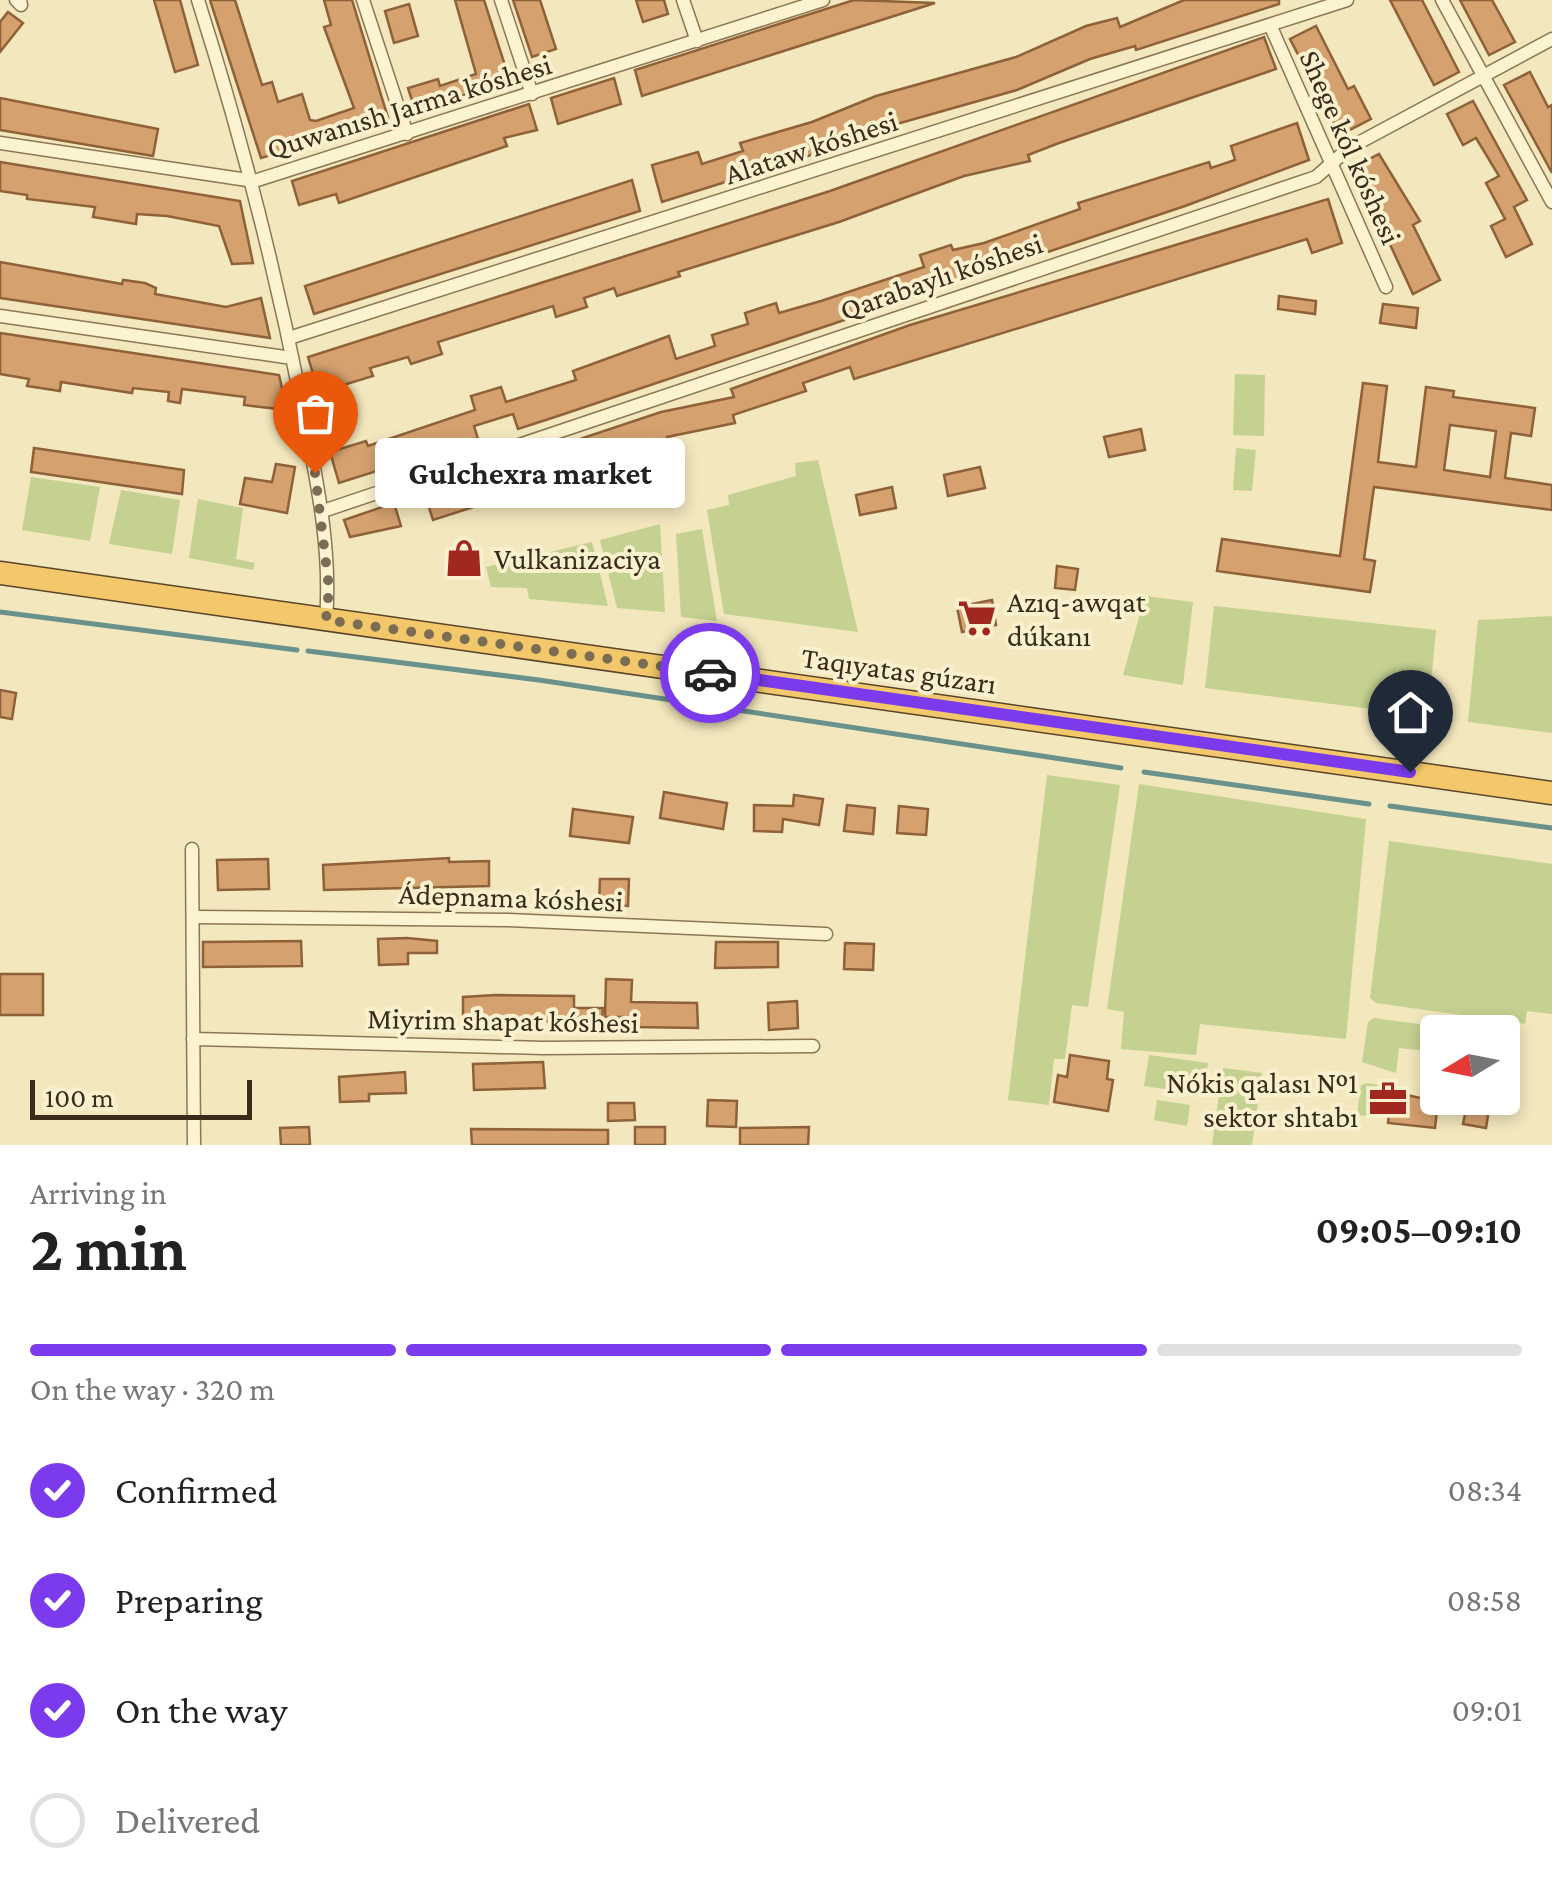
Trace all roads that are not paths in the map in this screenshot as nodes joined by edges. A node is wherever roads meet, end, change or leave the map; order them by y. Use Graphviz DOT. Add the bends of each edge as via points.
graph roads {
  1 [pos="198,0"];
  2 [pos="363,0"];
  3 [pos="501,0"];
  4 [pos="683,0"];
  5 [pos="823,0"];
  6 [pos="1346,0"];
  7 [pos="1442,0"];
  8 [pos="1271,27"];
  9 [pos="1552,39"];
  10 [pos="698,40"];
  11 [pos="1484,75"];
  12 [pos="532,94"];
  13 [pos="407,134"];
  14 [pos="0,143"];
  15 [pos="1335,164"];
  16 [pos="254,180"];
  17 [pos="1552,202"];
  18 [pos="1386,287"];
  19 [pos="0,316"];
  20 [pos="289,338"];
  21 [pos="292,358"];
  22 [pos="323,511"];
  23 [pos="0,573"];
  24 [pos="326,620"];
  25 [pos="1552,792"];
  26 [pos="192,849"];
  27 [pos="193,918"];
  28 [pos="826,934"];
  29 [pos="193,1039"];
  30 [pos="814,1046"];
  31 [pos="194,1145"];
  1 -- 16 [label="street"];
  2 -- 13 [label="street"];
  3 -- 12 [label="street"];
  4 -- 10 [label="street"];
  5 -- 10 [label="street, Quwanısh Jarma kóshesi"];
  6 -- 8 [label="street, Alataw kóshesi"];
  7 -- 11 [label="street"];
  8 -- 15 [label="street, Shege kól kóshesi"];
  8 -- 20 [label="street, Alataw kóshesi"];
  9 -- 11 [label="street, Qarabaylı kóshesi"];
  10 -- 12 [label="street, Quwanısh Jarma kóshesi"];
  11 -- 15 [label="street, Qarabaylı kóshesi" via="1349,148"];
  11 -- 17 [label="street"];
  12 -- 13 [label="street, Quwanısh Jarma kóshesi"];
  13 -- 16 [label="street, Quwanısh Jarma kóshesi"];
  14 -- 16 [label="street, Quwanısh Jarma kóshesi"];
  15 -- 18 [label="street, Shege kól kóshesi"];
  15 -- 22 [label="street, Qarabaylı kóshesi" via="1316,177"];
  16 -- 20 [label="street"];
  19 -- 21 [label="street"];
  20 -- 21 [label="street"];
  21 -- 22 [label="street"];
  22 -- 24 [label="street"];
  23 -- 24 [label="highway, Taqıyatas gúzarı"];
  24 -- 25 [label="highway, Taqıyatas gúzarı"];
  26 -- 27 [label="street"];
  27 -- 28 [label="street, Ádepnama kóshesi" via="508,920"];
  27 -- 29 [label="street"];
  29 -- 30 [label="street, Miyrim shapat kóshesi" via="544,1048"];
  29 -- 31 [label="street"];
}
